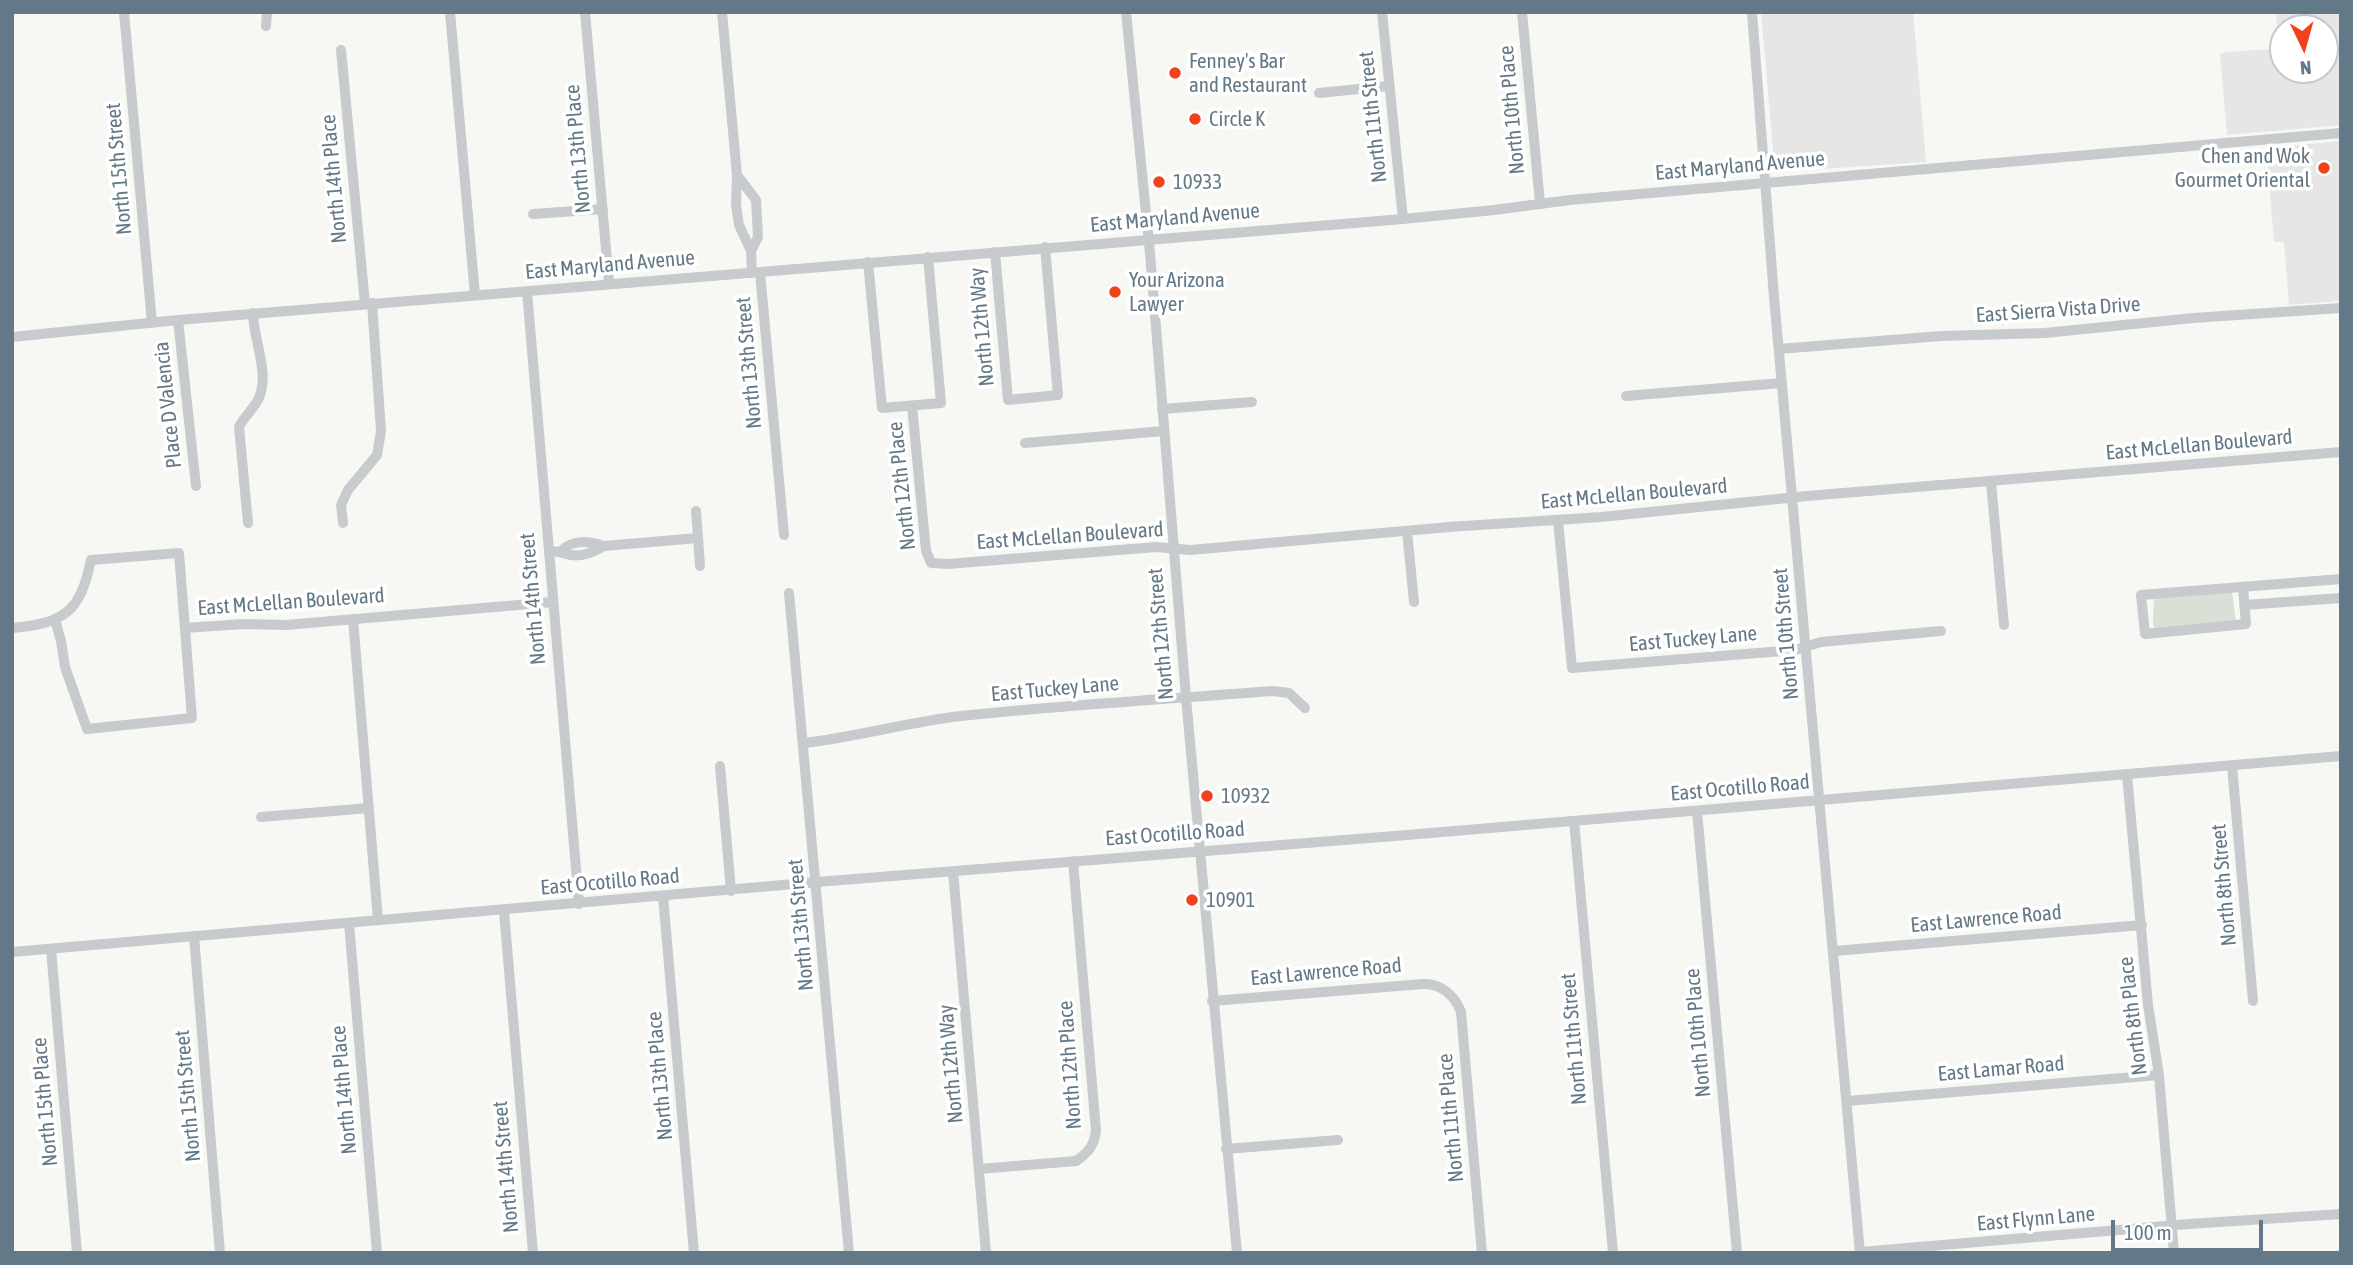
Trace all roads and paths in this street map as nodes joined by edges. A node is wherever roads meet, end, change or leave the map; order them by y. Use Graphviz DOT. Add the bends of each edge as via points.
graph roads {
  1 [pos="124,12"];
  2 [pos="267,12"];
  3 [pos="450,12"];
  4 [pos="584,12"];
  5 [pos="722,12"];
  6 [pos="1126,12"];
  7 [pos="1382,12"];
  8 [pos="1522,12"];
  9 [pos="1752,12"];
  10 [pos="266,26"];
  11 [pos="341,50"];
  12 [pos="1389,86"];
  13 [pos="1319,93"];
  14 [pos="2341,133"];
  15 [pos="737,176"];
  16 [pos="1765,183"];
  17 [pos="1540,203"];
  18 [pos="603,209"];
  19 [pos="533,214"];
  20 [pos="1403,219"];
  21 [pos="1149,239"];
  22 [pos="1045,247"];
  23 [pos="751,251"];
  24 [pos="995,252"];
  25 [pos="928,257"];
  26 [pos="868,262"];
  27 [pos="756,273"];
  28 [pos="609,283"];
  29 [pos="527,291"];
  30 [pos="475,295"];
  31 [pos="368,304"];
  32 [pos="2341,308"];
  33 [pos="253,313"];
  34 [pos="178,320"];
  35 [pos="152,323"];
  36 [pos="12,337"];
  37 [pos="1779,349"];
  38 [pos="1782,383"];
  39 [pos="1626,396"];
  40 [pos="1252,402"];
  41 [pos="912,405"];
  42 [pos="1162,409"];
  43 [pos="1164,431"];
  44 [pos="1025,443"];
  45 [pos="2341,452"];
  46 [pos="1991,482"];
  47 [pos="195,486"];
  48 [pos="1792,499"];
  49 [pos="696,511"];
  50 [pos="1558,520"];
  51 [pos="248,523"];
  52 [pos="343,523"];
  53 [pos="1407,531"];
  54 [pos="784,535"];
  55 [pos="698,538"];
  56 [pos="581,542"];
  57 [pos="604,546"];
  58 [pos="1173,548"];
  59 [pos="555,551"];
  60 [pos="582,554"];
  61 [pos="931,562"];
  62 [pos="700,566"];
  63 [pos="2341,579"];
  64 [pos="2243,587"];
  65 [pos="789,593"];
  66 [pos="2341,598"];
  67 [pos="553,602"];
  68 [pos="1414,602"];
  69 [pos="2244,606"];
  70 [pos="353,619"];
  71 [pos="55,620"];
  72 [pos="2004,625"];
  73 [pos="12,628"];
  74 [pos="185,628"];
  75 [pos="1941,631"];
  76 [pos="1807,645"];
  77 [pos="1186,698"];
  78 [pos="1305,708"];
  79 [pos="804,743"];
  80 [pos="2341,756"];
  81 [pos="720,766"];
  82 [pos="2232,766"];
  83 [pos="2127,775"];
  84 [pos="1820,800"];
  85 [pos="369,808"];
  86 [pos="1697,811"];
  87 [pos="261,817"];
  88 [pos="1574,821"];
  89 [pos="1200,852"];
  90 [pos="1073,861"];
  91 [pos="953,871"];
  92 [pos="817,882"];
  93 [pos="731,891"];
  94 [pos="663,897"];
  95 [pos="579,904"];
  96 [pos="504,911"];
  97 [pos="378,920"];
  98 [pos="349,923"];
  99 [pos="2142,925"];
  100 [pos="194,936"];
  101 [pos="51,948"];
  102 [pos="1834,951"];
  103 [pos="12,952"];
  104 [pos="1442,987"];
  105 [pos="1212,1001"];
  106 [pos="2253,1001"];
  107 [pos="2159,1075"];
  108 [pos="1847,1101"];
  109 [pos="1338,1140"];
  110 [pos="1226,1149"];
  111 [pos="979,1169"];
  112 [pos="2341,1214"];
  113 [pos="2171,1226"];
  114 [pos="77,1253"];
  115 [pos="220,1253"];
  116 [pos="377,1253"];
  117 [pos="533,1253"];
  118 [pos="694,1253"];
  119 [pos="849,1253"];
  120 [pos="986,1253"];
  121 [pos="1237,1253"];
  122 [pos="1482,1253"];
  123 [pos="1613,1253"];
  124 [pos="1737,1253"];
  125 [pos="1860,1253"];
  126 [pos="2174,1253"];
  1 -- 35 [label="street, North 15th Street"];
  2 -- 10 [label="street"];
  3 -- 30 [label="street"];
  4 -- 18 [label="street, North 13th Place"];
  5 -- 15 [label="street, North 13th Street"];
  6 -- 21 [label="street, North 12th Street"];
  7 -- 12 [label="street, North 11th Street"];
  8 -- 17 [label="street, North 10th Place"];
  9 -- 16 [label="street, North 10th Street"];
  11 -- 31 [label="street, North 14th Place"];
  12 -- 13 [label="street"];
  12 -- 20 [label="street, North 11th Street"];
  14 -- 16 [label="street, East Maryland Avenue"];
  15 -- 23 [label="street, North 13th Street" via="739,225"];
  15 -- 23 [label="street, North 13th Street" via="756,200 758,237"];
  16 -- 17 [label="street, East Maryland Avenue"];
  16 -- 37 [label="street, North 10th Street"];
  17 -- 20 [label="street, East Maryland Avenue"];
  18 -- 19 [label="street"];
  18 -- 28 [label="street, North 13th Place"];
  20 -- 21 [label="street, East Maryland Avenue"];
  21 -- 22 [label="street, East Maryland Avenue"];
  21 -- 42 [label="street, North 12th Street"];
  22 -- 24 [label="street, East Maryland Avenue"];
  22 -- 24 [label="street, North 12th Way" via="1058,395 1008,400"];
  23 -- 27 [label="street, North 13th Street"];
  24 -- 25 [label="street, East Maryland Avenue"];
  25 -- 26 [label="street, East Maryland Avenue"];
  25 -- 41 [label="street" via="941,403"];
  26 -- 27 [label="street, East Maryland Avenue"];
  26 -- 41 [label="street" via="882,408"];
  27 -- 28 [label="street, East Maryland Avenue"];
  27 -- 54 [label="street, North 13th Street"];
  28 -- 29 [label="street, East Maryland Avenue"];
  29 -- 30 [label="street, East Maryland Avenue"];
  29 -- 59 [label="street, North 14th Street"];
  30 -- 31 [label="street, East Maryland Avenue"];
  31 -- 33 [label="street, East Maryland Avenue"];
  31 -- 52 [label="street, North 14th Place" via="381,432 377,455 341,505"];
  32 -- 37 [label="street, East Sierra Vista Drive"];
  33 -- 34 [label="street, East Maryland Avenue"];
  33 -- 51 [label="street" via="262,386 239,427"];
  34 -- 35 [label="street, East Maryland Avenue"];
  34 -- 47 [label="street, Place D Valencia"];
  35 -- 36 [label="street, East Maryland Avenue"];
  37 -- 38 [label="street, North 10th Street"];
  38 -- 39 [label="street"];
  38 -- 48 [label="street, North 10th Street"];
  40 -- 42 [label="street"];
  41 -- 61 [label="street, North 12th Place" via="926,551"];
  42 -- 43 [label="street, North 12th Street"];
  43 -- 44 [label="street"];
  43 -- 58 [label="street, North 12th Street"];
  45 -- 46 [label="street, East McLellan Boulevard"];
  46 -- 48 [label="street, East McLellan Boulevard"];
  46 -- 72 [label="street"];
  48 -- 50 [label="street, East McLellan Boulevard"];
  48 -- 76 [label="street, North 10th Street"];
  49 -- 55 [label="street"];
  50 -- 53 [label="street, East McLellan Boulevard"];
  50 -- 76 [label="street, East Tuckey Lane" via="1572,668 1795,650"];
  53 -- 58 [label="street, East McLellan Boulevard"];
  53 -- 68 [label="street"];
  55 -- 57 [label="street"];
  55 -- 62 [label="street"];
  56 -- 57 [label="street"];
  56 -- 59 [label="street"];
  56 -- 60 [label="street"];
  57 -- 60 [label="street"];
  58 -- 61 [label="street, East McLellan Boulevard"];
  58 -- 77 [label="street, North 12th Street"];
  59 -- 60 [label="street"];
  59 -- 67 [label="street, North 14th Street"];
  63 -- 64 [label="street"];
  64 -- 69 [label="street"];
  64 -- 69 [label="street" via="2141,595 2145,634 2246,624"];
  65 -- 79 [label="street, North 13th Street"];
  66 -- 69 [label="street"];
  67 -- 70 [label="street, East McLellan Boulevard"];
  67 -- 95 [label="street, North 14th Street"];
  70 -- 74 [label="street, East McLellan Boulevard"];
  70 -- 85 [label="street"];
  71 -- 73 [label="street"];
  71 -- 74 [label="street, East McLellan Boulevard" via="74,606 91,560 179,553"];
  71 -- 74 [label="street" via="65,667 88,729 192,718"];
  75 -- 76 [label="street, East Tuckey Lane"];
  76 -- 84 [label="street, North 10th Street"];
  77 -- 78 [label="street, East Tuckey Lane" via="1273,691 1289,693"];
  77 -- 79 [label="street, East Tuckey Lane" via="961,716"];
  77 -- 89 [label="street, North 12th Street"];
  79 -- 92 [label="street, North 13th Street"];
  80 -- 82 [label="street, East Ocotillo Road"];
  81 -- 93 [label="street"];
  82 -- 83 [label="street, East Ocotillo Road"];
  82 -- 106 [label="street, North 8th Street"];
  83 -- 84 [label="street, East Ocotillo Road"];
  83 -- 99 [label="street, North 8th Place"];
  84 -- 86 [label="street, East Ocotillo Road"];
  84 -- 102 [label="street, North 10th Street"];
  85 -- 87 [label="street"];
  85 -- 97 [label="street"];
  86 -- 88 [label="street, East Ocotillo Road"];
  86 -- 124 [label="street, North 10th Place"];
  88 -- 89 [label="street, East Ocotillo Road"];
  88 -- 123 [label="street, North 11th Street"];
  89 -- 90 [label="street, East Ocotillo Road"];
  89 -- 105 [label="street, North 12th Street"];
  90 -- 91 [label="street, East Ocotillo Road"];
  90 -- 111 [label="street, North 12th Place" via="1095,1141 1076,1160"];
  91 -- 92 [label="street, East Ocotillo Road"];
  91 -- 111 [label="street, North 12th Way"];
  92 -- 93 [label="street, East Ocotillo Road"];
  92 -- 119 [label="street, North 13th Street"];
  93 -- 94 [label="street, East Ocotillo Road"];
  94 -- 95 [label="street, East Ocotillo Road"];
  94 -- 118 [label="street, North 13th Place"];
  95 -- 96 [label="street, East Ocotillo Road"];
  96 -- 97 [label="street, East Ocotillo Road"];
  96 -- 117 [label="street, North 14th Street"];
  97 -- 98 [label="street, East Ocotillo Road"];
  98 -- 100 [label="street, East Ocotillo Road"];
  98 -- 116 [label="street, North 14th Place"];
  99 -- 102 [label="street, East Lawrence Road"];
  99 -- 107 [label="street, North 8th Place"];
  100 -- 101 [label="street, East Ocotillo Road"];
  100 -- 115 [label="street, North 15th Street"];
  101 -- 103 [label="street, East Ocotillo Road"];
  101 -- 114 [label="street, North 15th Place"];
  102 -- 108 [label="street, North 10th Street"];
  104 -- 105 [label="street, East Lawrence Road" via="1433,983"];
  104 -- 122 [label="street, North 11th Place" via="1461,1012"];
  105 -- 110 [label="street, North 12th Street"];
  107 -- 108 [label="street, East Lamar Road"];
  107 -- 113 [label="street, North 8th Place"];
  108 -- 125 [label="street, North 10th Street"];
  109 -- 110 [label="street"];
  110 -- 121 [label="street, North 12th Street"];
  111 -- 120 [label="street, North 12th Way"];
  112 -- 113 [label="street, East Flynn Lane"];
  113 -- 125 [label="street, East Flynn Lane"];
  113 -- 126 [label="street, North 8th Place"];
}
